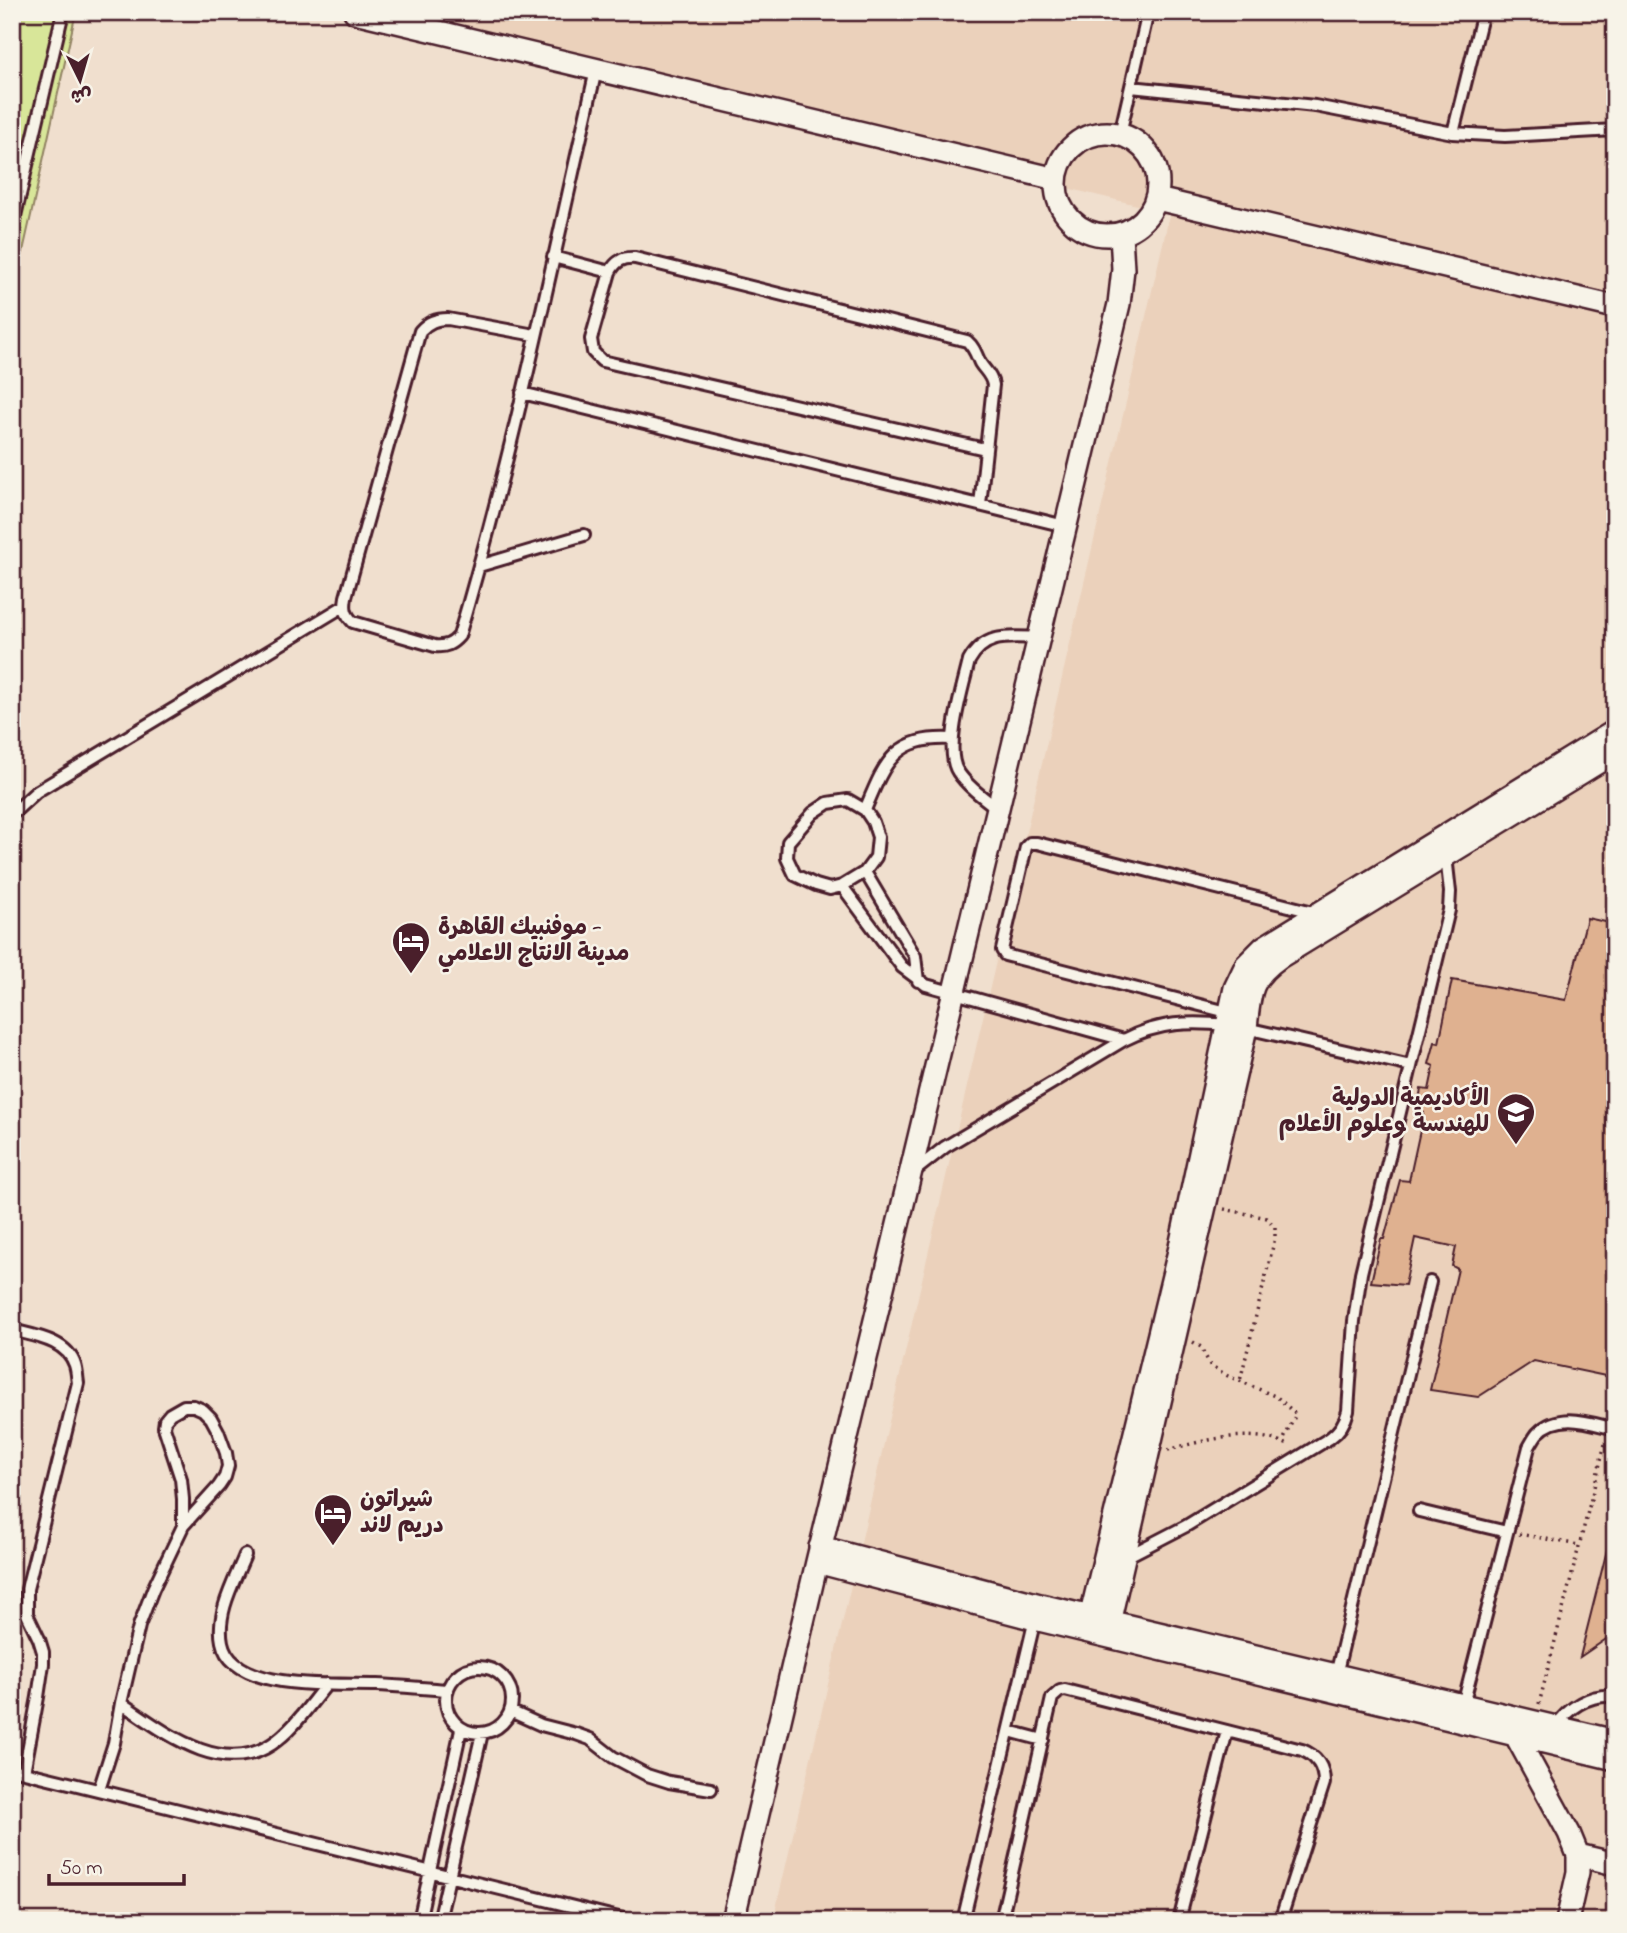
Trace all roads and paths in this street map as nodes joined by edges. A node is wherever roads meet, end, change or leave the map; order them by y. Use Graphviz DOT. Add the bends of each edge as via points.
graph roads {
  1 [pos="63,12"];
  2 [pos="355,12"];
  3 [pos="1148,12"];
  4 [pos="1483,12"];
  5 [pos="596,69"];
  6 [pos="1131,87"];
  7 [pos="1615,130"];
  8 [pos="1453,133"];
  9 [pos="1120,134"];
  10 [pos="1056,179"];
  11 [pos="1157,199"];
  12 [pos="12,229"];
  13 [pos="1121,234"];
  14 [pos="553,257"];
  15 [pos="610,272"];
  16 [pos="1615,307"];
  17 [pos="535,335"];
  18 [pos="522,393"];
  19 [pos="985,449"];
  20 [pos="979,505"];
  21 [pos="1065,526"];
  22 [pos="584,535"];
  23 [pos="479,566"];
  24 [pos="344,606"];
  25 [pos="1039,638"];
  26 [pos="1615,731"];
  27 [pos="952,739"];
  28 [pos="1615,752"];
  29 [pos="1527,795"];
  30 [pos="998,809"];
  31 [pos="865,810"];
  32 [pos="12,814"];
  33 [pos="1439,849"];
  34 [pos="865,872"];
  35 [pos="842,886"];
  36 [pos="1319,914"];
  37 [pos="918,981"];
  38 [pos="953,994"];
  39 [pos="1235,1022"];
  40 [pos="1124,1040"];
  41 [pos="1411,1066"];
  42 [pos="910,1175"];
  43 [pos="1205,1205"];
  44 [pos="1430,1282"];
  45 [pos="12,1330"];
  46 [pos="1176,1333"];
  47 [pos="1240,1381"];
  48 [pos="1612,1429"];
  49 [pos="1283,1441"];
  50 [pos="1304,1453"];
  51 [pos="1148,1456"];
  52 [pos="1419,1511"];
  53 [pos="183,1526"];
  54 [pos="1507,1532"];
  55 [pos="1579,1545"];
  56 [pos="245,1555"];
  57 [pos="819,1555"];
  58 [pos="1115,1555"];
  59 [pos="1037,1612"];
  60 [pos="1098,1626"];
  61 [pos="1334,1683"];
  62 [pos="327,1684"];
  63 [pos="446,1690"];
  64 [pos="1615,1696"];
  65 [pos="121,1703"];
  66 [pos="510,1711"];
  67 [pos="1462,1714"];
  68 [pos="461,1729"];
  69 [pos="1009,1731"];
  70 [pos="1227,1731"];
  71 [pos="1548,1731"];
  72 [pos="482,1733"];
  73 [pos="1516,1736"];
  74 [pos="1043,1740"];
  75 [pos="1615,1741"];
  76 [pos="1615,1759"];
  77 [pos="12,1769"];
  78 [pos="24,1772"];
  79 [pos="711,1789"];
  80 [pos="99,1790"];
  81 [pos="1578,1855"];
  82 [pos="1615,1864"];
  83 [pos="429,1871"];
  84 [pos="448,1876"];
  85 [pos="419,1921"];
  86 [pos="439,1921"];
  87 [pos="631,1921"];
  88 [pos="733,1921"];
  89 [pos="963,1921"];
  90 [pos="1001,1921"];
  91 [pos="1179,1921"];
  92 [pos="1280,1921"];
  93 [pos="1567,1921"];
  1 -- 12 [label="lane"];
  2 -- 5 [label="street"];
  3 -- 6 [label="lane"];
  4 -- 8 [label="lane"];
  5 -- 10 [label="street"];
  5 -- 14 [label="lane"];
  6 -- 8 [label="lane" via="1315,106"];
  6 -- 9 [label="lane"];
  7 -- 8 [label="lane" via="1504,136"];
  9 -- 10 [label="street" via="1102,133 1072,146"];
  9 -- 11 [label="street" via="1141,146 1156,166"];
  10 -- 13 [label="street" via="1062,209 1073,222 1087,231"];
  11 -- 13 [label="street" via="1149,214"];
  11 -- 16 [label="street"];
  13 -- 21 [label="street" via="1119,304"];
  14 -- 15 [label="lane"];
  14 -- 17 [label="lane"];
  15 -- 19 [label="lane" via="591,339 593,352 602,361"];
  15 -- 19 [label="lane" via="620,260 635,258 967,341 992,377"];
  17 -- 18 [label="lane"];
  17 -- 24 [label="lane" via="448,318 426,324 420,331"];
  18 -- 20 [label="lane"];
  18 -- 23 [label="lane"];
  19 -- 20 [label="lane"];
  20 -- 21 [label="lane"];
  21 -- 25 [label="street"];
  22 -- 23 [label="lane"];
  23 -- 24 [label="lane" via="459,636 443,646 353,622"];
  24 -- 32 [label="lane" via="36,792"];
  25 -- 27 [label="lane" via="996,638 975,650"];
  25 -- 30 [label="street"];
  26 -- 29 [label="street"];
  27 -- 30 [label="lane" via="951,755 958,772"];
  27 -- 31 [label="lane" via="933,738 900,750 884,766"];
  28 -- 29 [label="street"];
  29 -- 33 [label="street"];
  30 -- 38 [label="street"];
  31 -- 34 [label="lane" via="878,837 876,857"];
  31 -- 35 [label="lane" via="848,800 828,803 788,842 787,858 795,874 830,889"];
  33 -- 36 [label="street"];
  33 -- 39 [label="street" via="1262,971"];
  33 -- 41 [label="lane" via="1450,892 1449,910"];
  34 -- 35 [label="lane"];
  34 -- 37 [label="lane" via="915,956"];
  35 -- 37 [label="lane" via="902,967"];
  36 -- 39 [label="street" via="1254,955 1239,976"];
  36 -- 39 [label="lane" via="1037,843 1026,847 1002,950 1005,956"];
  37 -- 38 [label="lane"];
  38 -- 40 [label="lane"];
  38 -- 42 [label="street"];
  39 -- 40 [label="lane" via="1164,1025"];
  39 -- 41 [label="lane"];
  39 -- 43 [label="street"];
  39 -- 58 [label="street" via="1180,1247"];
  40 -- 42 [label="lane" via="945,1147"];
  41 -- 50 [label="lane" via="1361,1272 1346,1419 1337,1433"];
  42 -- 57 [label="street"];
  43 -- 46 [label="street"];
  43 -- 47 [label="path" via="1267,1218 1275,1227"];
  44 -- 61 [label="lane"];
  45 -- 78 [label="lane" via="65,1349 75,1363 78,1383 27,1589 27,1614 39,1639 43,1664"];
  46 -- 47 [label="path" via="1201,1347 1210,1365"];
  46 -- 51 [label="street"];
  47 -- 49 [label="path" via="1276,1397 1296,1413"];
  48 -- 54 [label="lane" via="1574,1419 1554,1422 1539,1432 1529,1447"];
  48 -- 55 [label="path"];
  49 -- 50 [label="path"];
  49 -- 51 [label="path" via="1244,1436 1202,1440"];
  50 -- 58 [label="lane" via="1186,1526"];
  51 -- 58 [label="street"];
  52 -- 54 [label="lane"];
  53 -- 53 [label="lane" via="219,1486 228,1466 211,1418 194,1406 170,1414 164,1427 181,1479"];
  53 -- 65 [label="lane" via="139,1626"];
  54 -- 55 [label="path"];
  54 -- 67 [label="lane"];
  55 -- 71 [label="path" via="1539,1703"];
  56 -- 62 [label="lane" via="221,1622 226,1654 238,1668 257,1676"];
  57 -- 59 [label="street"];
  57 -- 88 [label="street"];
  58 -- 60 [label="street"];
  59 -- 60 [label="street"];
  59 -- 69 [label="lane"];
  60 -- 61 [label="street"];
  61 -- 67 [label="street"];
  62 -- 63 [label="lane"];
  62 -- 65 [label="lane" via="272,1744 254,1753 229,1756 176,1740"];
  63 -- 66 [label="lane" via="463,1670 488,1667 509,1684"];
  63 -- 68 [label="lane" via="447,1712"];
  64 -- 71 [label="lane" via="1580,1703"];
  65 -- 80 [label="lane"];
  66 -- 72 [label="lane" via="495,1729"];
  66 -- 79 [label="lane" via="590,1739 647,1775"];
  67 -- 71 [label="street"];
  67 -- 73 [label="street"];
  68 -- 72 [label="lane"];
  68 -- 83 [label="lane"];
  69 -- 74 [label="lane"];
  69 -- 89 [label="lane"];
  70 -- 74 [label="lane" via="1065,1690 1052,1698"];
  70 -- 91 [label="lane"];
  70 -- 92 [label="lane" via="1302,1750 1315,1757 1322,1769 1323,1790"];
  71 -- 73 [label="street"];
  71 -- 75 [label="street"];
  71 -- 76 [label="street"];
  72 -- 84 [label="lane"];
  73 -- 81 [label="street"];
  74 -- 90 [label="lane"];
  77 -- 78 [label="lane"];
  78 -- 80 [label="lane"];
  80 -- 83 [label="lane"];
  81 -- 82 [label="street"];
  81 -- 93 [label="street"];
  83 -- 84 [label="lane"];
  83 -- 85 [label="lane"];
  84 -- 86 [label="lane"];
  84 -- 87 [label="lane"];
}
